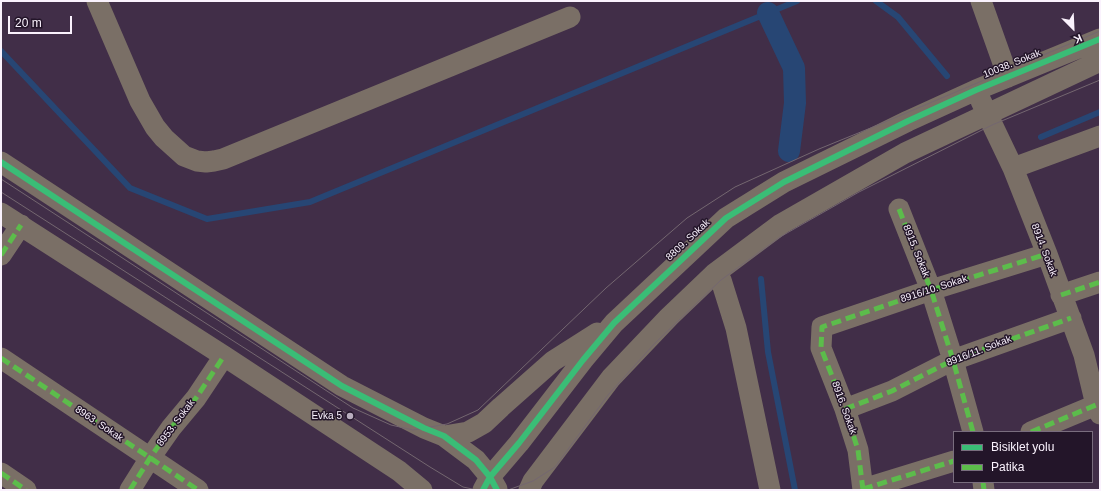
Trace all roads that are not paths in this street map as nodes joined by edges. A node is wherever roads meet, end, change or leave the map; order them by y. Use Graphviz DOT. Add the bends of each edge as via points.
graph roads {
  1 [pos="97,1"];
  2 [pos="981,1"];
  3 [pos="570,17"];
  4 [pos="1100,39"];
  5 [pos="1100,61"];
  6 [pos="1008,77"];
  7 [pos="976,90"];
  8 [pos="987,114"];
  9 [pos="1100,136"];
  10 [pos="1,162"];
  11 [pos="1013,168"];
  12 [pos="899,209"];
  13 [pos="1,213"];
  14 [pos="21,226"];
  15 [pos="1047,254"];
  16 [pos="1,255"];
  17 [pos="714,274"];
  18 [pos="1100,282"];
  19 [pos="931,290"];
  20 [pos="1061,294"];
  21 [pos="1071,318"];
  22 [pos="614,323"];
  23 [pos="822,327"];
  24 [pos="224,356"];
  25 [pos="1092,356"];
  26 [pos="1,358"];
  27 [pos="953,360"];
  28 [pos="845,409"];
  29 [pos="1098,409"];
  30 [pos="973,431"];
  31 [pos="1034,431"];
  32 [pos="444,436"];
  33 [pos="150,458"];
  34 [pos="953,461"];
  35 [pos="1,473"];
  36 [pos="403,481"];
  37 [pos="490,486"];
  38 [pos="26,490"];
  39 [pos="130,490"];
  40 [pos="198,490"];
  41 [pos="422,490"];
  42 [pos="529,490"];
  43 [pos="770,490"];
  44 [pos="863,490"];
  1 -- 3 [label="street" via="140,101 155,126 184,156 206,162 223,159"];
  2 -- 6 [label="street"];
  4 -- 6 [label="street, 10038. Sokak"];
  5 -- 8 [label="street"];
  6 -- 7 [label="street, 10038. Sokak"];
  7 -- 8 [label="street, 8914. Sokak"];
  7 -- 22 [label="street, 8809. Sokak" via="784,182 726,218"];
  8 -- 11 [label="street, 8914. Sokak"];
  8 -- 17 [label="street" via="905,153 781,224"];
  9 -- 11 [label="street"];
  10 -- 32 [label="street" via="342,386"];
  11 -- 15 [label="street, 8914. Sokak"];
  12 -- 19 [label="street, 8915. Sokak"];
  13 -- 14 [label="street"];
  14 -- 16 [label="street"];
  14 -- 24 [label="street"];
  15 -- 19 [label="street, 8916/10. Sokak"];
  15 -- 20 [label="street, 8914. Sokak"];
  17 -- 42 [label="street" via="611,378 533,481"];
  17 -- 43 [label="street" via="721,280 736,328"];
  18 -- 20 [label="street"];
  19 -- 23 [label="street, 8916/10. Sokak"];
  19 -- 27 [label="street, 8915. Sokak"];
  20 -- 21 [label="street, 8914. Sokak"];
  21 -- 25 [label="street, 8914. Sokak"];
  21 -- 27 [label="street, 8916/11. Sokak"];
  22 -- 32 [label="street" via="553,361 484,423 468,432"];
  22 -- 37 [label="street, 8809. Sokak" via="518,443"];
  23 -- 28 [label="street, 8916. Sokak" via="821,348"];
  24 -- 33 [label="street, 8953. Sokak"];
  24 -- 36 [label="street"];
  25 -- 29 [label="street, 8914. Sokak"];
  26 -- 33 [label="street, 8963. Sokak"];
  27 -- 28 [label="street, 8916/11. Sokak" via="892,391"];
  27 -- 30 [label="street, 8915. Sokak"];
  28 -- 44 [label="street, 8916. Sokak" via="858,450"];
  29 -- 31 [label="street"];
  32 -- 37 [label="street" via="476,460"];
  33 -- 39 [label="street, 8953. Sokak"];
  33 -- 40 [label="street, 8963. Sokak"];
  34 -- 44 [label="street"];
  35 -- 38 [label="street"];
  36 -- 41 [label="street"];
}
